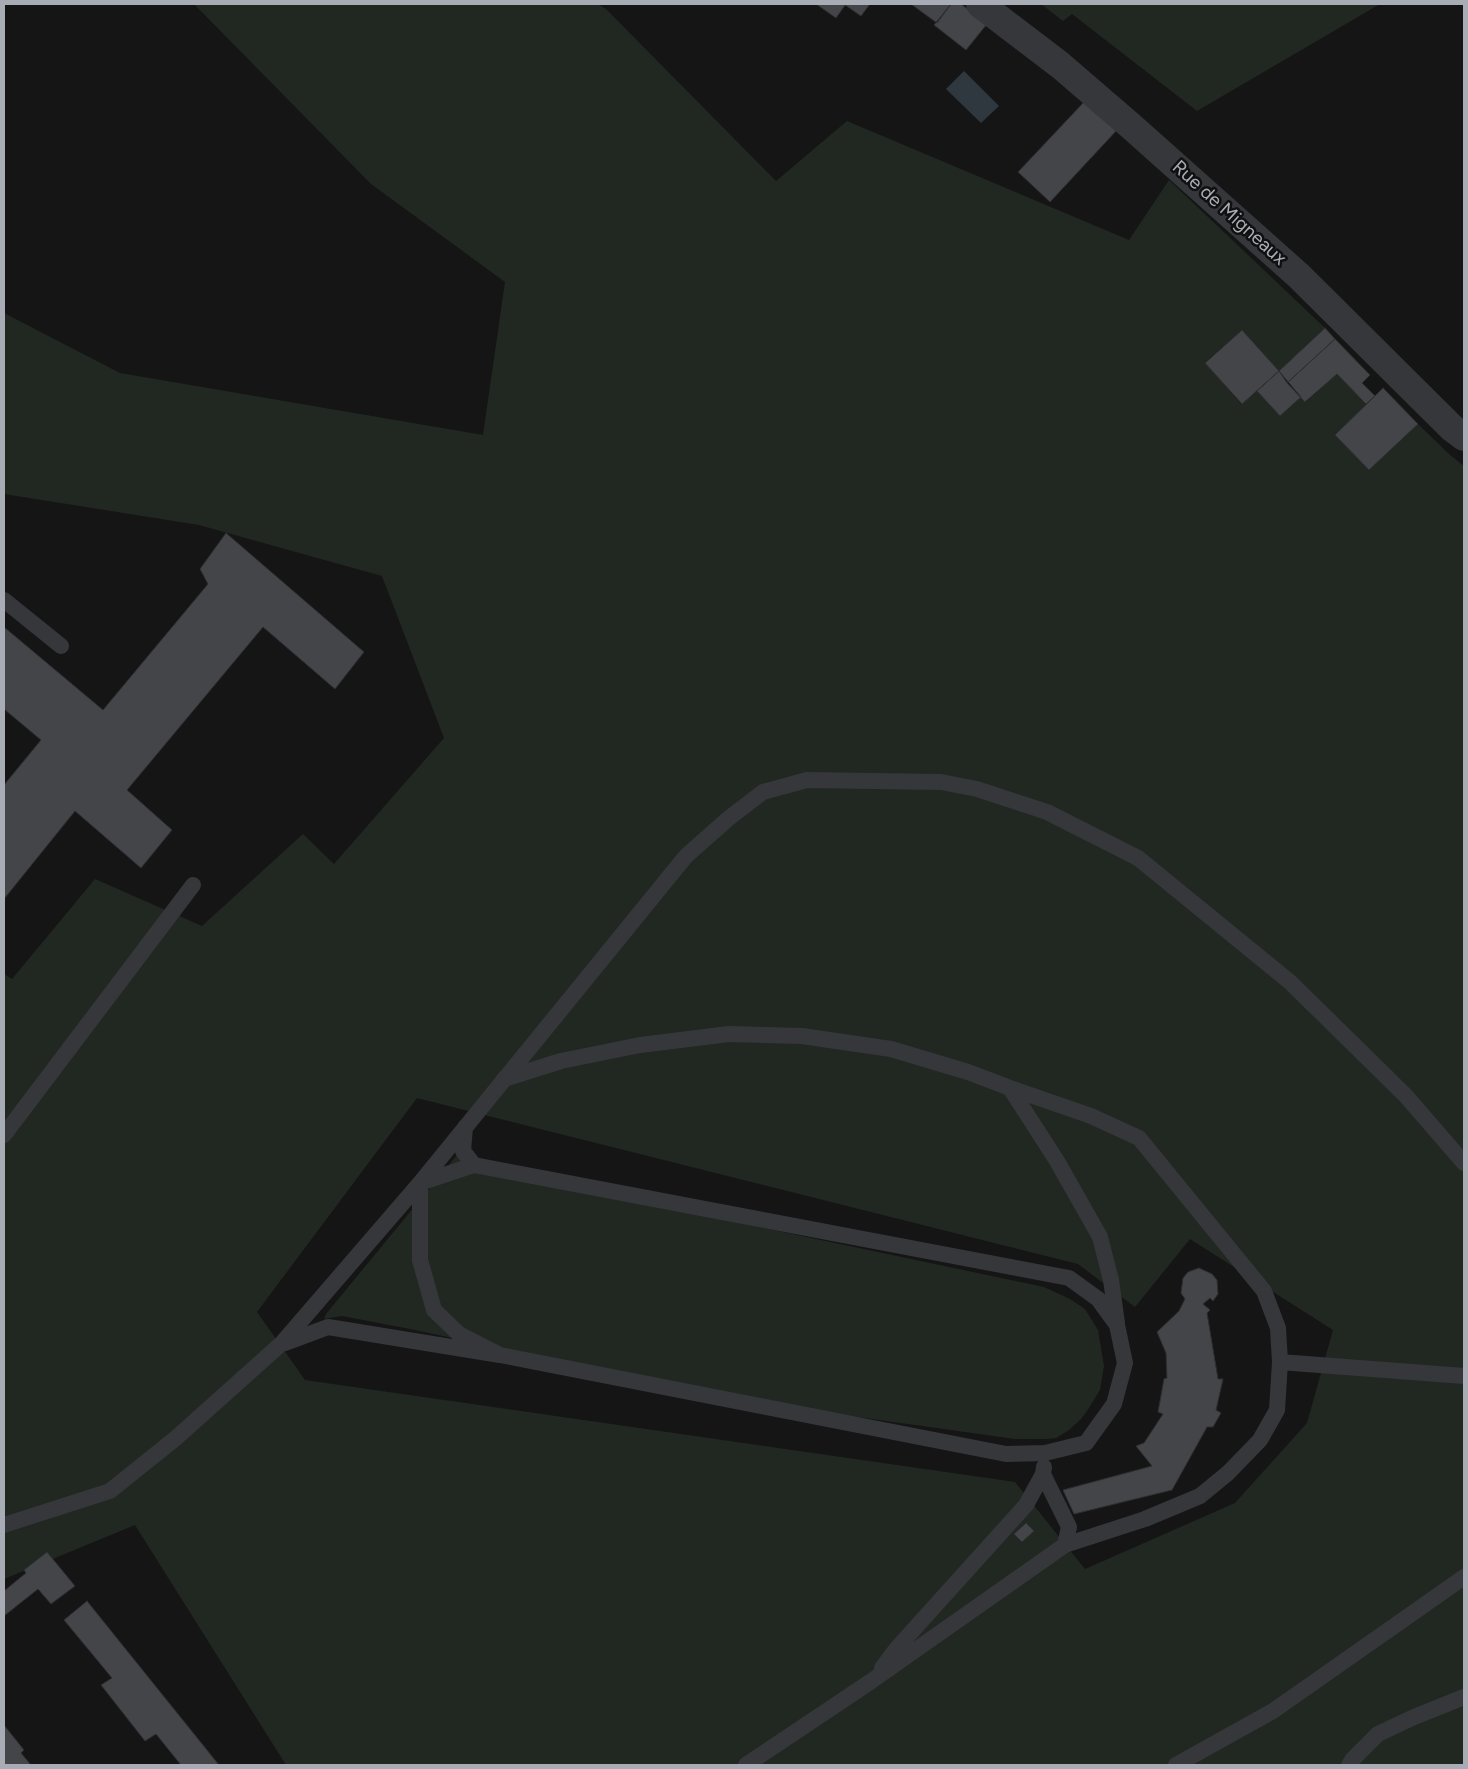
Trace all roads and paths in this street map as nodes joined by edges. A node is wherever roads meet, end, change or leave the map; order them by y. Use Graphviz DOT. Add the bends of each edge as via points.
graph roads {
  1 [pos="980,4"];
  2 [pos="1464,438"];
  3 [pos="4,600"];
  4 [pos="61,646"];
  5 [pos="193,885"];
  6 [pos="504,1079"];
  7 [pos="1010,1088"];
  8 [pos="465,1127"];
  9 [pos="4,1135"];
  10 [pos="1464,1163"];
  11 [pos="474,1165"];
  12 [pos="420,1183"];
  13 [pos="1117,1325"];
  14 [pos="282,1343"];
  15 [pos="500,1355"];
  16 [pos="1280,1362"];
  17 [pos="1464,1376"];
  18 [pos="1045,1453"];
  19 [pos="1043,1474"];
  20 [pos="4,1525"];
  21 [pos="1065,1545"];
  22 [pos="1464,1577"];
  23 [pos="870,1682"];
  24 [pos="1464,1697"];
  25 [pos="746,1765"];
  26 [pos="1176,1765"];
  27 [pos="1349,1765"];
  1 -- 2 [label="street, Rue de Migneaux" via="1060,65 1299,276"];
  3 -- 4 [label="lane"];
  5 -- 9 [label="lane"];
  6 -- 7 [label="lane" via="561,1061 640,1045 729,1034 802,1036 891,1049"];
  6 -- 8 [label="lane"];
  6 -- 10 [label="lane" via="686,856 763,792 807,780 940,782 977,789 1047,812 1138,858 1290,982 1406,1096"];
  7 -- 13 [label="lane" via="1100,1237 1111,1280"];
  7 -- 16 [label="lane" via="1090,1116 1139,1138 1264,1291 1278,1328"];
  8 -- 11 [label="lane" via="463,1151"];
  8 -- 12 [label="lane"];
  11 -- 12 [label="lane"];
  11 -- 13 [label="lane" via="1069,1278 1098,1299"];
  12 -- 14 [label="lane"];
  12 -- 15 [label="lane" via="420,1260 434,1310 459,1334"];
  13 -- 18 [label="lane" via="1125,1363 1114,1404 1086,1443"];
  14 -- 15 [label="lane" via="328,1327"];
  14 -- 20 [label="lane" via="176,1438 110,1490"];
  15 -- 18 [label="lane" via="1006,1454"];
  16 -- 17 [label="lane"];
  16 -- 21 [label="lane" via="1277,1410 1260,1440 1228,1473 1200,1496 1145,1519"];
  18 -- 19 [label="lane"];
  19 -- 21 [label="lane" via="1069,1527"];
  19 -- 23 [label="lane" via="1026,1505"];
  21 -- 23 [label="lane"];
  22 -- 26 [label="lane" via="1273,1711"];
  23 -- 25 [label="lane"];
  24 -- 27 [label="lane" via="1378,1734"];
}
